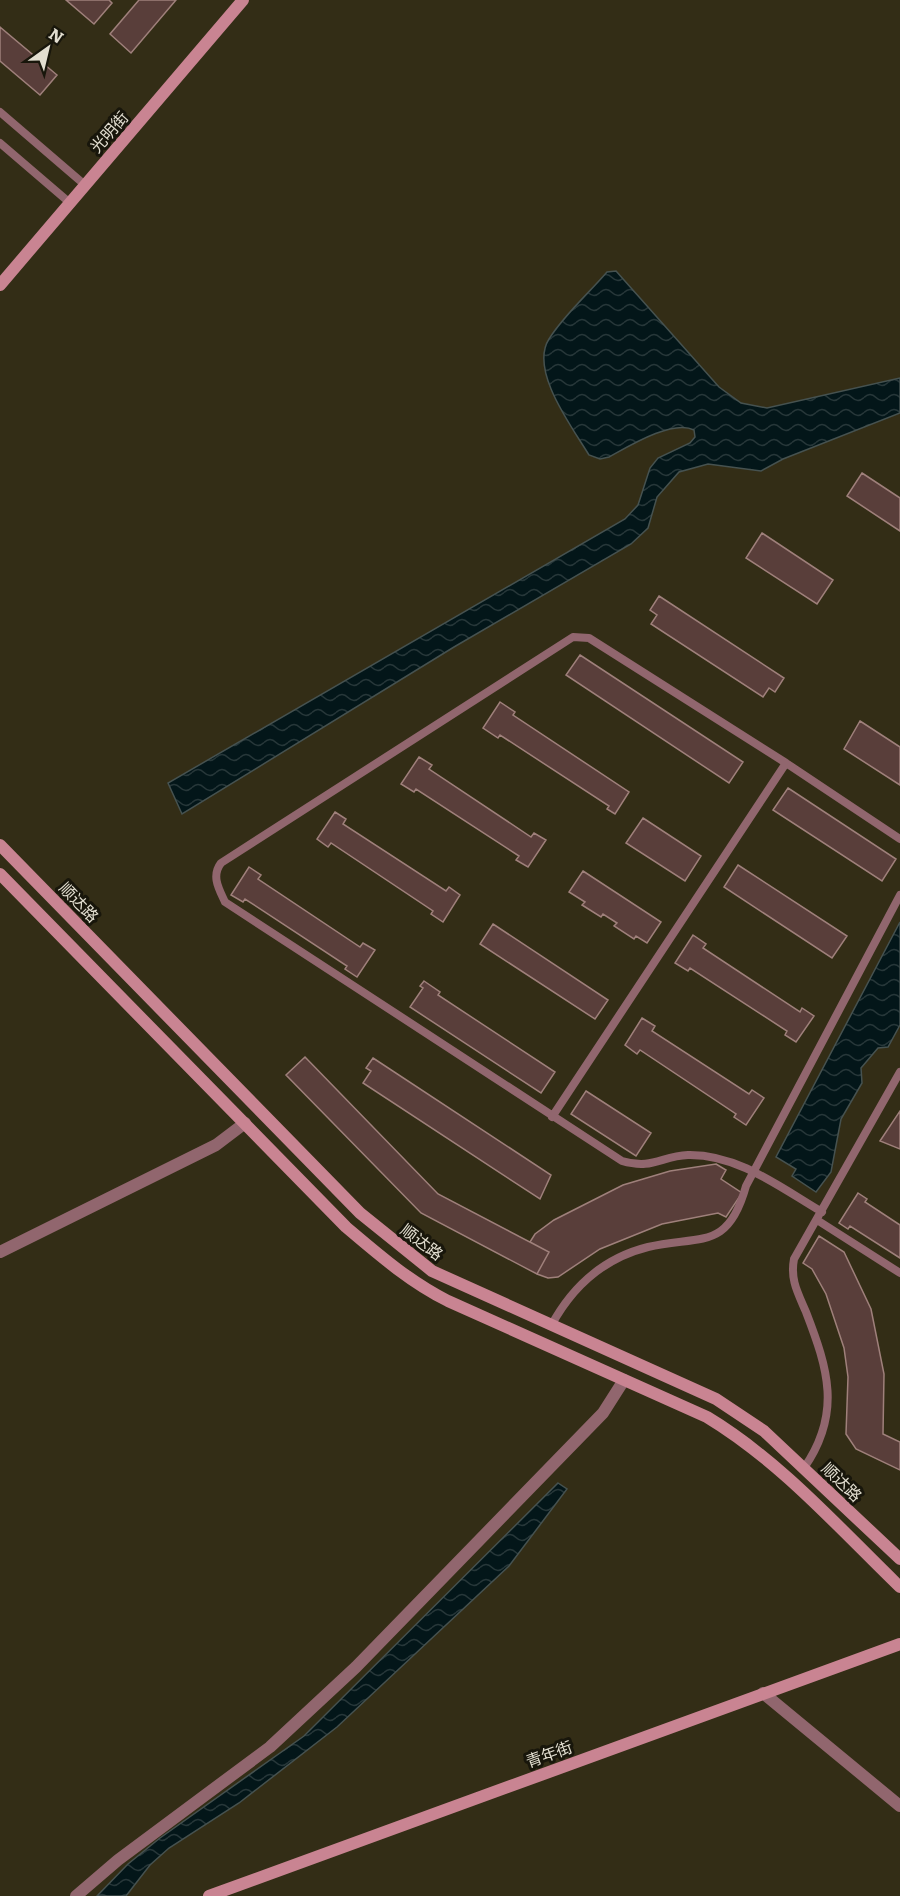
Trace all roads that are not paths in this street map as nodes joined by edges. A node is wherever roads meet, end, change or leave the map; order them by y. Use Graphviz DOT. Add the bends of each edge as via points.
graph roads {
  1 [pos="243,0"];
  2 [pos="0,112"];
  3 [pos="0,143"];
  4 [pos="85,185"];
  5 [pos="70,203"];
  6 [pos="0,285"];
  7 [pos="786,763"];
  8 [pos="900,839"];
  9 [pos="0,845"];
  10 [pos="0,874"];
  11 [pos="900,896"];
  12 [pos="900,1072"];
  13 [pos="552,1117"];
  14 [pos="244,1123"];
  15 [pos="753,1172"];
  16 [pos="822,1212"];
  17 [pos="818,1220"];
  18 [pos="0,1252"];
  19 [pos="900,1273"];
  20 [pos="551,1326"];
  21 [pos="624,1380"];
  22 [pos="804,1468"];
  23 [pos="900,1559"];
  24 [pos="900,1587"];
  25 [pos="900,1644"];
  26 [pos="763,1693"];
  27 [pos="900,1806"];
  28 [pos="76,1896"];
  29 [pos="210,1896"];
  1 -- 4 [label="main road, 光明街"];
  2 -- 4 [label="lane"];
  3 -- 5 [label="lane"];
  4 -- 5 [label="main road, 光明街"];
  5 -- 6 [label="main road, 光明街"];
  7 -- 8 [label="lane"];
  7 -- 13 [label="lane"];
  7 -- 13 [label="lane" via="589,638 573,637 221,863 216,870 225,902"];
  9 -- 20 [label="main road, 顺达路" via="360,1212 432,1271"];
  10 -- 14 [label="main road"];
  11 -- 15 [label="lane"];
  12 -- 16 [label="lane"];
  13 -- 15 [label="lane" via="622,1161 637,1166 686,1155 706,1155"];
  14 -- 18 [label="street" via="216,1145"];
  14 -- 21 [label="main road" via="346,1227 422,1288"];
  15 -- 16 [label="lane"];
  15 -- 20 [label="lane" via="737,1216 717,1234 622,1256 597,1270 563,1304"];
  16 -- 17 [label="lane"];
  17 -- 19 [label="lane"];
  17 -- 22 [label="lane" via="794,1259 792,1273 827,1376 826,1424"];
  20 -- 22 [label="main road, 顺达路" via="716,1400 764,1431"];
  21 -- 24 [label="main road" via="707,1417 751,1446"];
  21 -- 28 [label="street" via="603,1413 356,1667 270,1747"];
  22 -- 23 [label="main road, 顺达路"];
  25 -- 26 [label="main road, 青年街"];
  26 -- 27 [label="street"];
  26 -- 29 [label="main road, 青年街"];
}
